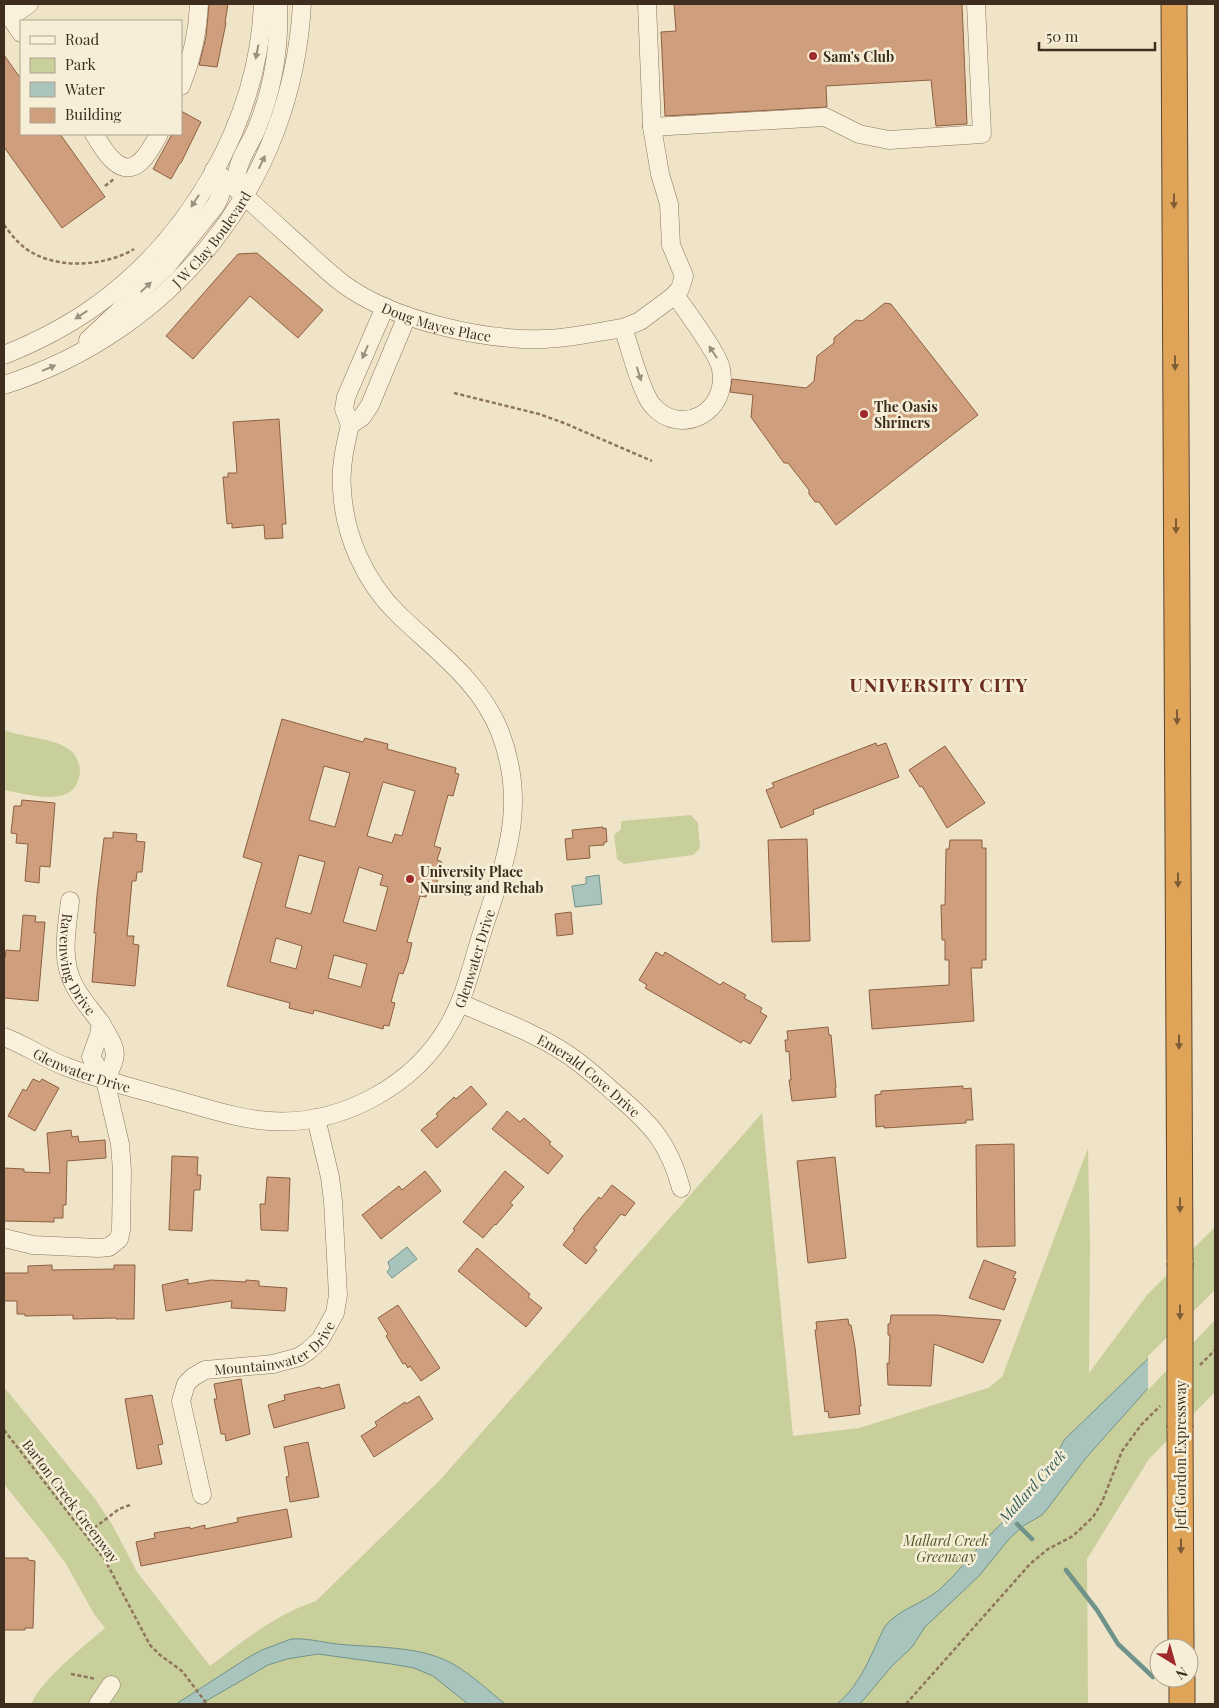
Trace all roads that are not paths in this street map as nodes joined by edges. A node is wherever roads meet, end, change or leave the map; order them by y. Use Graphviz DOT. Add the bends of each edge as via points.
graph roads {
  1 [pos="29,4"];
  2 [pos="199,4"];
  3 [pos="263,4"];
  4 [pos="278,4"];
  5 [pos="302,4"];
  6 [pos="647,4"];
  7 [pos="976,4"];
  8 [pos="1159,4"];
  9 [pos="1174,4"];
  10 [pos="7,12"];
  11 [pos="20,32"];
  12 [pos="182,83"];
  13 [pos="652,127"];
  14 [pos="95,135"];
  15 [pos="158,135"];
  16 [pos="1173,152"];
  17 [pos="214,170"];
  18 [pos="245,196"];
  19 [pos="675,295"];
  20 [pos="384,307"];
  21 [pos="407,316"];
  22 [pos="623,328"];
  23 [pos="4,355"];
  24 [pos="73,357"];
  25 [pos="4,385"];
  26 [pos="350,426"];
  27 [pos="70,901"];
  28 [pos="460,1003"];
  29 [pos="101,1023"];
  30 [pos="4,1037"];
  31 [pos="105,1080"];
  32 [pos="316,1118"];
  33 [pos="681,1188"];
  34 [pos="4,1238"];
  35 [pos="202,1494"];
  36 [pos="1181,1638"];
  37 [pos="111,1685"];
  38 [pos="1182,1688"];
  39 [pos="98,1704"];
  40 [pos="1182,1704"];
  1 -- 10 [label="street"];
  2 -- 12 [label="street"];
  3 -- 17 [label="street, one-way" via="257,53 244,105"];
  4 -- 18 [label="street" via="277,53 268,94 238,169 238,180"];
  18 -- 5 [label="street, J W Clay Boulevard, one-way" via="273,135 287,94"];
  6 -- 13 [label="street"];
  7 -- 13 [label="street" via="982,134 889,140 859,134 825,117"];
  8 -- 16 [label="highway"];
  9 -- 16 [label="highway"];
  10 -- 11 [label="street"];
  13 -- 19 [label="street, Doug Mayes Place" via="669,204 671,245 684,276"];
  14 -- 15 [label="street" via="114,162 123,168 136,166 147,156"];
  16 -- 36 [label="highway, Jeff Gordon Expressway, one-way, bridge"];
  17 -- 18 [label="street, Doug Mayes Place"];
  17 -- 23 [label="street, one-way" via="174,230 127,280 78,318"];
  24 -- 17 [label="street, one-way" via="166,267 215,206 222,189"];
  18 -- 20 [label="street, Doug Mayes Place" via="343,284"];
  18 -- 24 [label="street, J W Clay Boulevard" via="206,252 169,290 114,333"];
  19 -- 22 [label="street, Doug Mayes Place" via="646,317"];
  22 -- 19 [label="street, one-way" via="644,391 654,408 665,416 678,419 706,413 719,398 722,384 720,365"];
  20 -- 21 [label="street, Doug Mayes Place"];
  20 -- 26 [label="street, Glenwater Drive, one-way" via="346,397 344,409"];
  21 -- 22 [label="street, Doug Mayes Place" via="504,338 566,338"];
  21 -- 26 [label="street" via="366,412"];
  25 -- 24 [label="street, J W Clay Boulevard, one-way"];
  26 -- 28 [label="street, Glenwater Drive" via="342,489 350,535 362,563 374,586 390,605 453,664 479,694 496,724 511,772 514,800 509,844"];
  27 -- 29 [label="street, Ravenwing Drive" via="66,940 68,968 74,986"];
  28 -- 32 [label="street, Glenwater Drive" via="434,1047 405,1076 366,1101"];
  28 -- 33 [label="street, Emerald Cove Drive" via="545,1041 593,1074 657,1134 671,1158"];
  29 -- 31 [label="street, Ravenwing Drive" via="91,1057"];
  29 -- 31 [label="street, Ravenwing Drive" via="116,1053 115,1063"];
  30 -- 31 [label="street, Glenwater Drive" via="65,1067"];
  31 -- 32 [label="street, Glenwater Drive" via="232,1115 260,1120"];
  31 -- 34 [label="street" via="122,1158 119,1239 109,1247 98,1248 33,1245"];
  32 -- 35 [label="street, Mountainwater Drive" via="333,1201 338,1295 335,1313 320,1340 299,1357 273,1364 205,1370 186,1384 181,1401"];
  37 -- 39 [label="street"];
  38 -- 40 [label="highway"];
}
